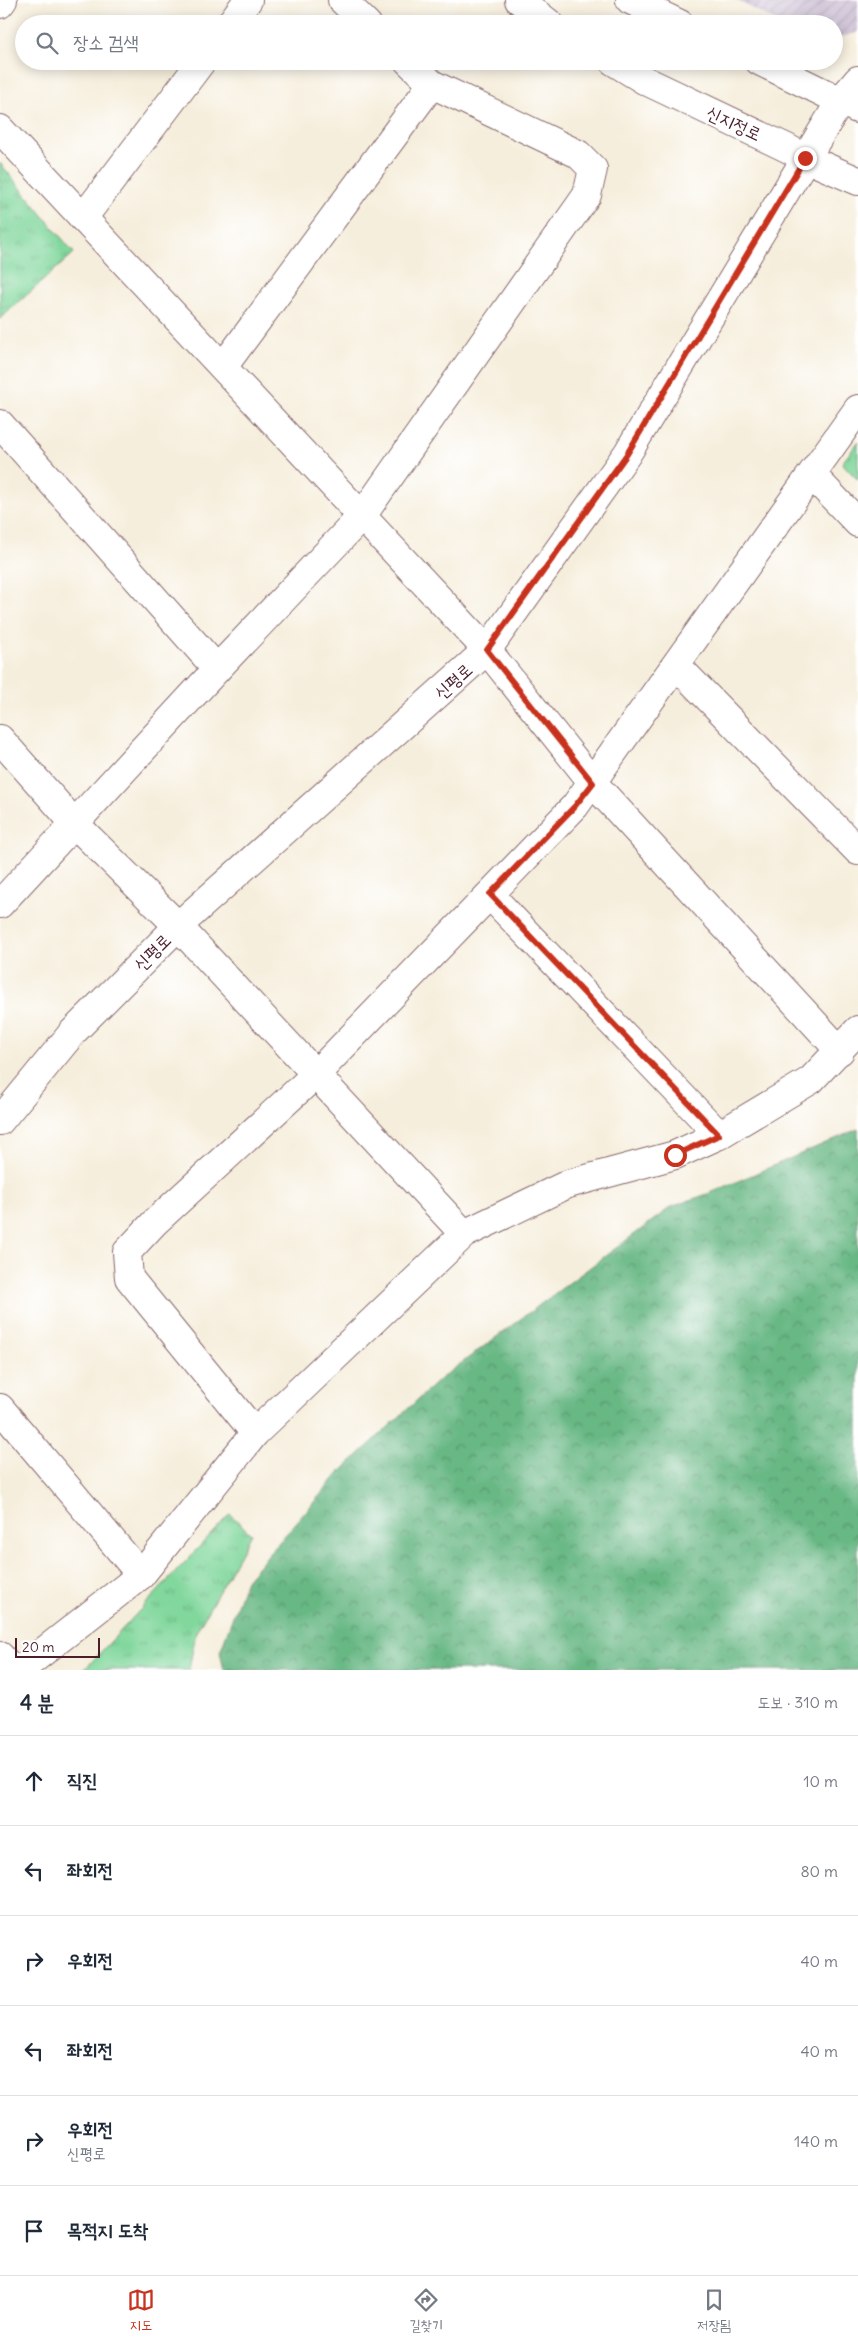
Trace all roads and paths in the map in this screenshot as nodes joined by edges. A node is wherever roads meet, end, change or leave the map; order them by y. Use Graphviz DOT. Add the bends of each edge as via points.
graph roads {
  1 [pos="3,0"];
  2 [pos="248,0"];
  3 [pos="342,0"];
  4 [pos="519,0"];
  5 [pos="630,0"];
  6 [pos="0,4"];
  7 [pos="237,15"];
  8 [pos="358,15"];
  9 [pos="538,15"];
  10 [pos="661,15"];
  11 [pos="195,70"];
  12 [pos="417,70"];
  13 [pos="627,70"];
  14 [pos="783,70"];
  15 [pos="432,84"];
  16 [pos="852,96"];
  17 [pos="0,129"];
  18 [pos="805,158"];
  19 [pos="858,181"];
  20 [pos="83,218"];
  21 [pos="223,367"];
  22 [pos="858,409"];
  23 [pos="0,424"];
  24 [pos="812,475"];
  25 [pos="362,516"];
  26 [pos="858,523"];
  27 [pos="487,650"];
  28 [pos="676,665"];
  29 [pos="217,669"];
  30 [pos="0,739"];
  31 [pos="593,783"];
  32 [pos="74,824"];
  33 [pos="858,851"];
  34 [pos="490,894"];
  35 [pos="0,904"];
  36 [pos="178,926"];
  37 [pos="858,1030"];
  38 [pos="840,1052"];
  39 [pos="316,1074"];
  40 [pos="0,1121"];
  41 [pos="719,1135"];
  42 [pos="464,1234"];
  43 [pos="0,1408"];
  44 [pos="255,1433"];
  45 [pos="141,1575"];
  46 [pos="0,1656"];
  47 [pos="13,1670"];
  48 [pos="20,1670"];
  1 -- 6 [label="street"];
  2 -- 7 [label="street"];
  3 -- 8 [label="street"];
  4 -- 9 [label="street"];
  5 -- 10 [label="street"];
  11 -- 20 [label="street"];
  12 -- 15 [label="street"];
  13 -- 18 [label="street, 신지정로"];
  14 -- 16 [label="street"];
  15 -- 21 [label="street"];
  15 -- 25 [label="street" via="578,154 593,169 587,195"];
  16 -- 18 [label="street, 신평로"];
  17 -- 20 [label="street"];
  18 -- 19 [label="street, 신지정로"];
  18 -- 27 [label="street, 신평로" via="627,454"];
  20 -- 21 [label="street"];
  21 -- 25 [label="street"];
  22 -- 24 [label="street"];
  23 -- 29 [label="street"];
  24 -- 26 [label="street"];
  24 -- 28 [label="street"];
  25 -- 27 [label="street"];
  25 -- 29 [label="street"];
  27 -- 31 [label="street"];
  27 -- 36 [label="street, 신평로"];
  28 -- 31 [label="street"];
  28 -- 33 [label="street"];
  29 -- 32 [label="street"];
  30 -- 32 [label="street"];
  31 -- 34 [label="street"];
  31 -- 38 [label="street"];
  32 -- 35 [label="street"];
  32 -- 36 [label="street"];
  34 -- 39 [label="street"];
  34 -- 41 [label="street"];
  36 -- 39 [label="street"];
  36 -- 40 [label="street, 신평로" via="73,1032"];
  37 -- 38 [label="street"];
  38 -- 41 [label="street" via="811,1080"];
  39 -- 42 [label="street"];
  39 -- 44 [label="street" via="127,1252 130,1278"];
  41 -- 42 [label="street" via="675,1155 568,1184"];
  42 -- 44 [label="street"];
  43 -- 45 [label="street"];
  44 -- 45 [label="street"];
  45 -- 48 [label="street"];
  46 -- 47 [label="street"];
}
